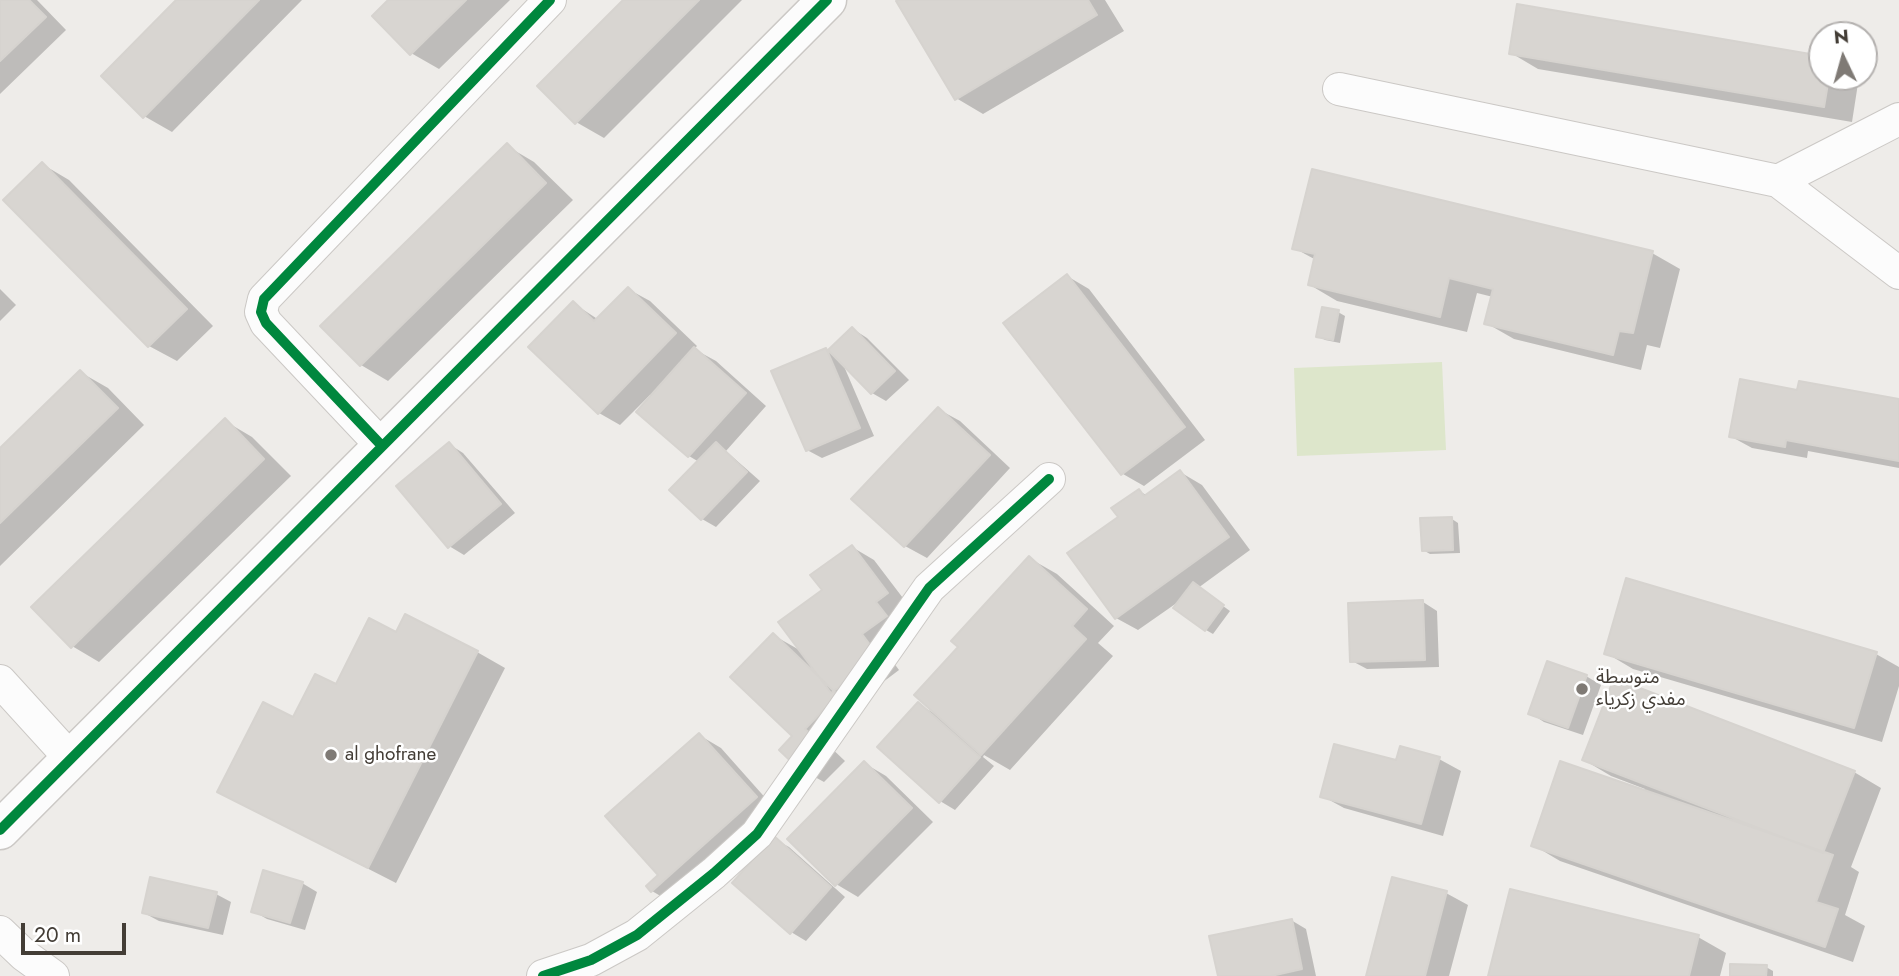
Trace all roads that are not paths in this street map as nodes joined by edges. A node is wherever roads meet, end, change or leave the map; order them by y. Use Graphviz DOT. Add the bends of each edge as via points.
graph roads {
  1 [pos="550,0"];
  2 [pos="827,0"];
  3 [pos="1339,89"];
  4 [pos="1899,119"];
  5 [pos="1778,181"];
  6 [pos="1899,273"];
  7 [pos="382,446"];
  8 [pos="1049,479"];
  9 [pos="0,681"];
  10 [pos="71,759"];
  11 [pos="0,830"];
  12 [pos="0,932"];
  13 [pos="53,976"];
  14 [pos="543,976"];
  1 -- 7 [label="street" via="264,299 261,312 266,323"];
  2 -- 7 [label="street"];
  3 -- 5 [label="street"];
  4 -- 5 [label="street"];
  5 -- 6 [label="street"];
  7 -- 10 [label="street"];
  8 -- 14 [label="street" via="929,588 757,834 637,935 591,960"];
  9 -- 10 [label="street"];
  10 -- 11 [label="street"];
  12 -- 13 [label="street"];
}
